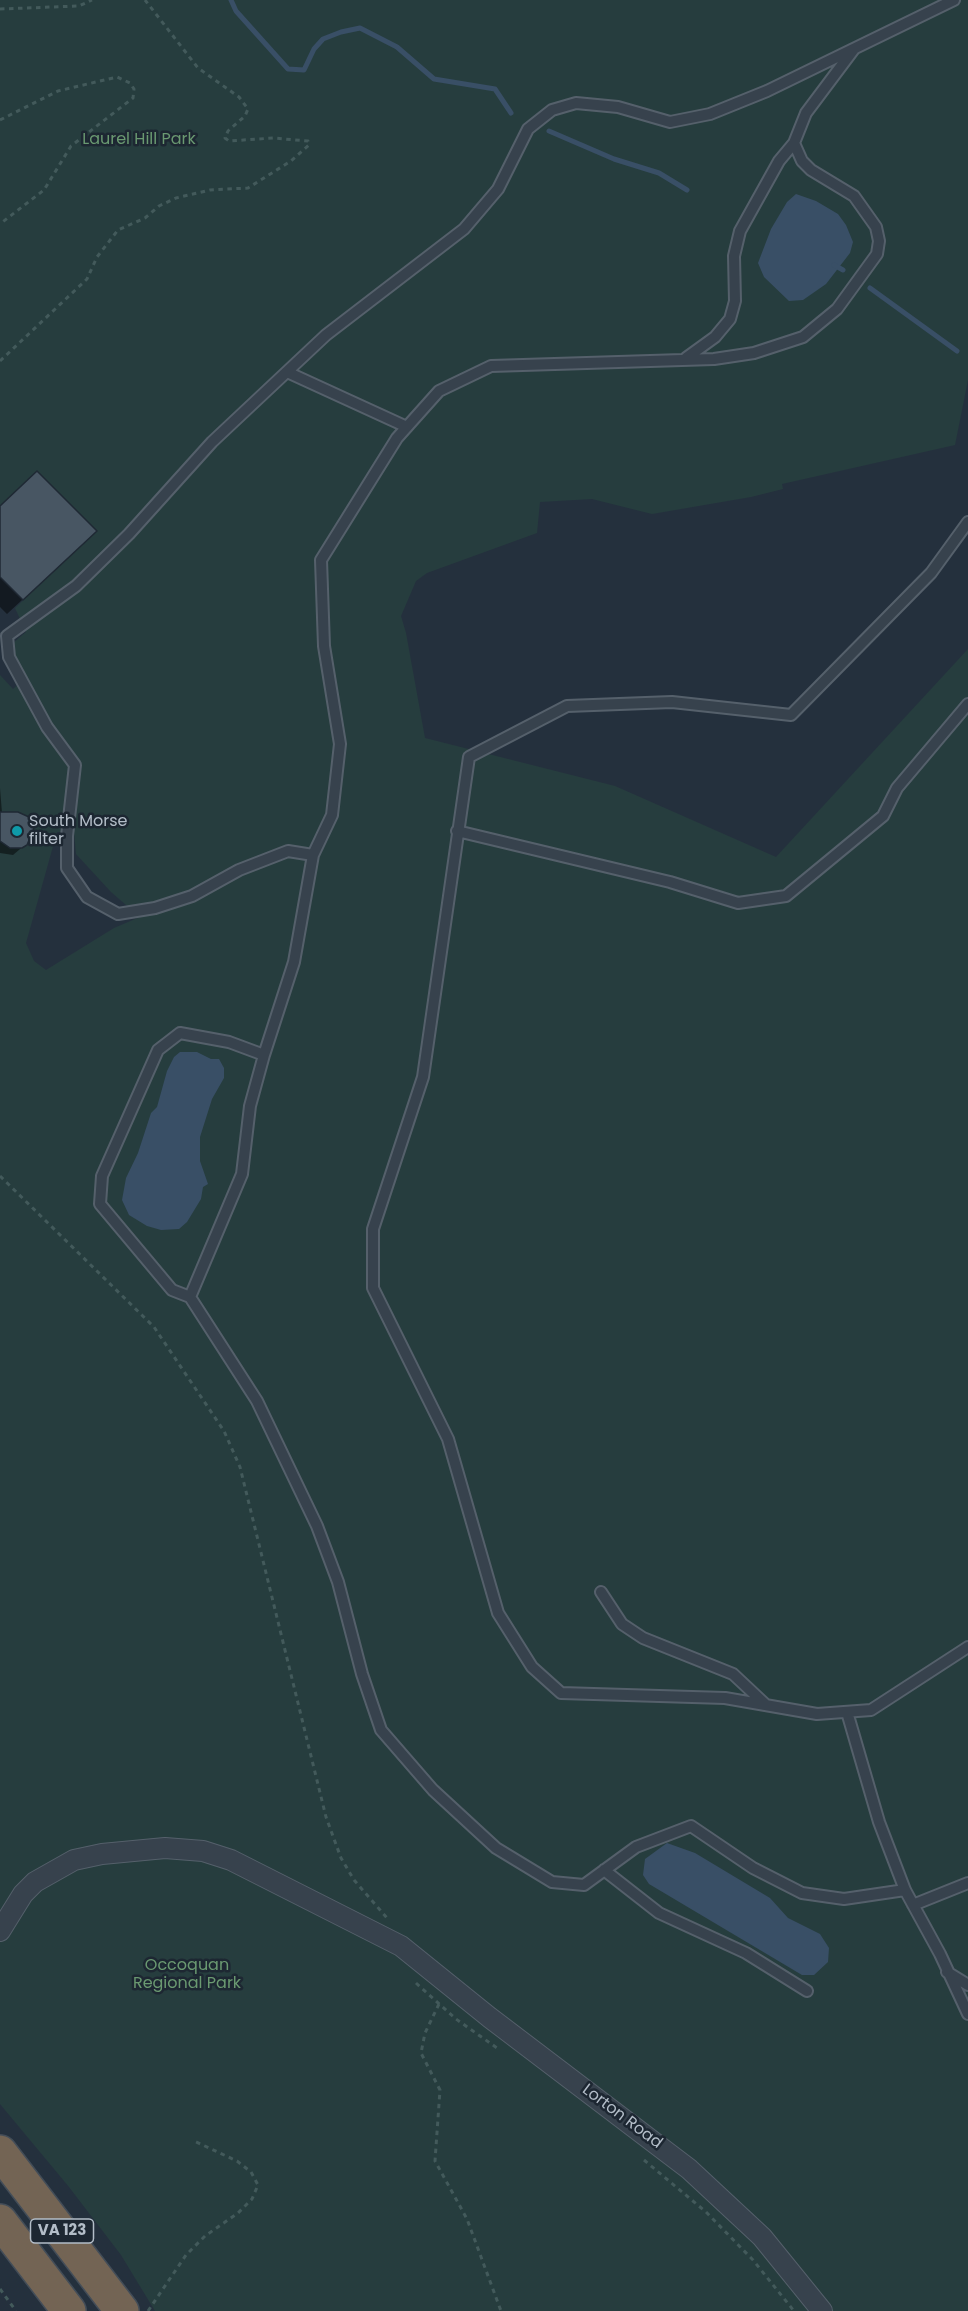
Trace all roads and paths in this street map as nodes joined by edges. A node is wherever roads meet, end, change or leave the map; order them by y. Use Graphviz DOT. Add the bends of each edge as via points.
graph roads {
  1 [pos="92,0"];
  2 [pos="145,0"];
  3 [pos="954,0"];
  4 [pos="0,9"];
  5 [pos="854,49"];
  6 [pos="0,120"];
  7 [pos="794,143"];
  8 [pos="0,224"];
  9 [pos="686,358"];
  10 [pos="0,361"];
  11 [pos="287,372"];
  12 [pos="407,427"];
  13 [pos="968,522"];
  14 [pos="968,704"];
  15 [pos="457,831"];
  16 [pos="313,855"];
  17 [pos="264,1055"];
  18 [pos="0,1176"];
  19 [pos="190,1297"];
  20 [pos="601,1592"];
  21 [pos="968,1647"];
  22 [pos="766,1706"];
  23 [pos="847,1712"];
  24 [pos="604,1870"];
  25 [pos="968,1883"];
  26 [pos="905,1890"];
  27 [pos="913,1905"];
  28 [pos="391,1924"];
  29 [pos="0,1931"];
  30 [pos="947,1971"];
  31 [pos="414,1981"];
  32 [pos="968,1985"];
  33 [pos="807,1991"];
  34 [pos="439,2004"];
  35 [pos="968,2014"];
  36 [pos="504,2053"];
  37 [pos="194,2141"];
  38 [pos="0,2152"];
  39 [pos="641,2157"];
  40 [pos="0,2221"];
  41 [pos="0,2289"];
  42 [pos="16,2311"];
  43 [pos="69,2311"];
  44 [pos="122,2311"];
  45 [pos="148,2311"];
  46 [pos="501,2311"];
  47 [pos="794,2311"];
  48 [pos="822,2311"];
  1 -- 4 [label="path" via="79,6"];
  2 -- 10 [label="path" via="198,68 239,96 248,109 225,138 273,138 308,141 309,145 248,188 210,190 176,198 118,230 97,257 87,279"];
  3 -- 5 [label="lane"];
  5 -- 7 [label="lane" via="806,113"];
  5 -- 11 [label="lane" via="710,114 670,122 618,107 576,103 552,110 528,129 498,189 464,229 326,335"];
  6 -- 8 [label="path" via="58,91 117,77 134,88 133,98 71,147 44,190"];
  7 -- 9 [label="lane" via="779,161 740,231 734,256 735,300 730,319 715,337"];
  7 -- 9 [label="lane" via="811,170 854,196 868,214 879,241 876,254 837,309 803,337 754,353 714,359"];
  9 -- 12 [label="lane" via="491,366 439,391"];
  11 -- 12 [label="lane"];
  11 -- 16 [label="lane" via="212,442 76,586 7,636 9,657 47,727 75,765 67,868 87,897 118,914 155,908 192,896 239,870 288,851"];
  12 -- 16 [label="lane" via="321,561 324,646 340,744 332,815"];
  13 -- 15 [label="lane" via="931,573 791,715 672,702 567,706 469,757"];
  14 -- 15 [label="lane" via="897,788 883,816 786,896 738,903 670,882"];
  15 -- 22 [label="lane" via="423,1077 373,1229 373,1288 448,1439 498,1613 532,1667 561,1693 725,1698"];
  16 -- 17 [label="lane" via="294,962"];
  17 -- 19 [label="lane" via="250,1106 242,1174"];
  17 -- 19 [label="lane" via="229,1042 180,1033 158,1050 102,1176 100,1204 172,1290"];
  18 -- 28 [label="path" via="154,1327 224,1431 240,1467 326,1817 354,1880"];
  19 -- 24 [label="lane" via="257,1401 317,1527 338,1582 381,1730 433,1790 506,1854 552,1882 584,1885"];
  20 -- 22 [label="lane" via="612,1612 636,1634 733,1674"];
  21 -- 23 [label="lane" via="871,1710"];
  22 -- 23 [label="lane" via="817,1714"];
  23 -- 26 [label="lane" via="879,1822"];
  24 -- 26 [label="lane" via="636,1847 691,1826 753,1868 802,1893 844,1899"];
  24 -- 33 [label="lane" via="659,1913 746,1953"];
  25 -- 27 [label="lane"];
  26 -- 27 [label="lane"];
  27 -- 30 [label="lane"];
  29 -- 48 [label="street, Lorton Road" via="22,1894 56,1867 74,1860 182,1848 231,1860 402,1946 689,2169 762,2238"];
  30 -- 32 [label="lane"];
  30 -- 35 [label="lane"];
  31 -- 34 [label="path"];
  34 -- 36 [label="path"];
  34 -- 46 [label="path" via="425,2032 421,2053 440,2090 435,2161 467,2219"];
  37 -- 45 [label="path" via="237,2161 251,2172 258,2185 252,2199 238,2213 186,2255"];
  38 -- 44 [label="highway, VA 123"];
  39 -- 47 [label="path" via="706,2212 753,2260"];
  40 -- 43 [label="highway, VA 123"];
  41 -- 42 [label="path"];
}
